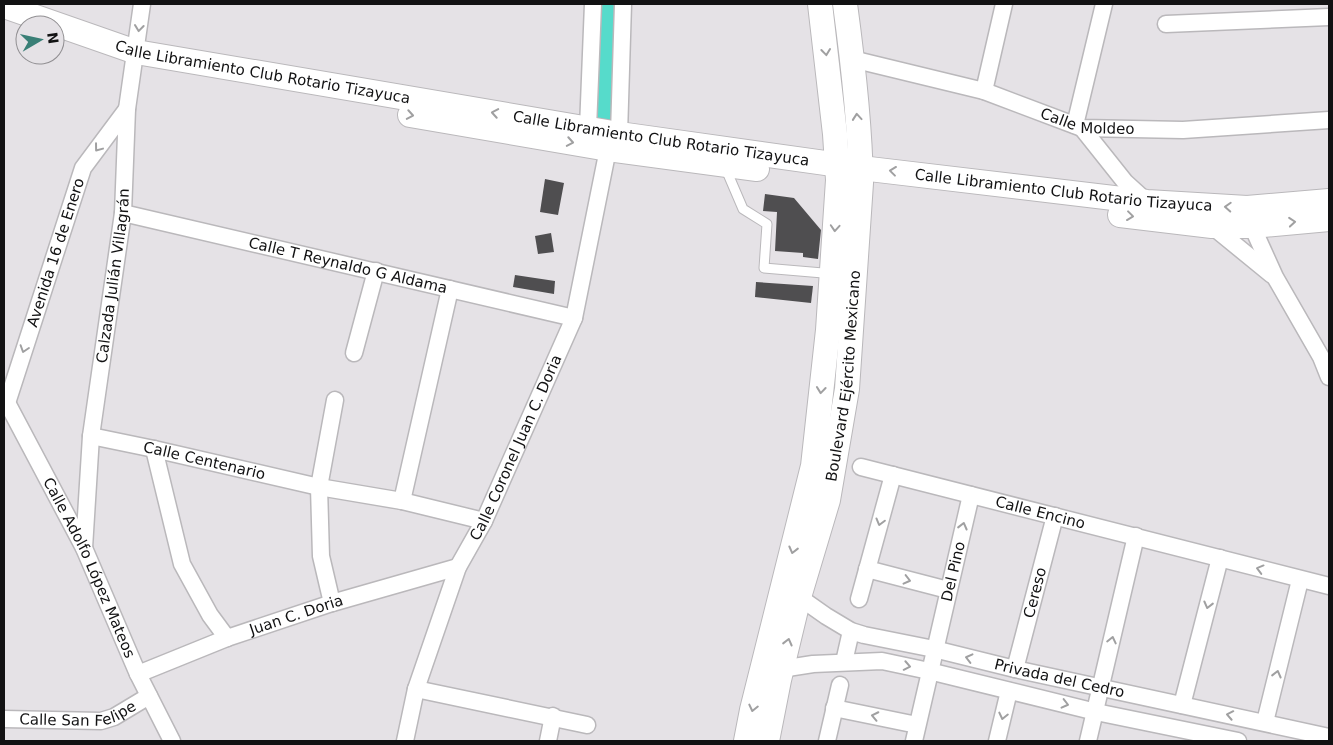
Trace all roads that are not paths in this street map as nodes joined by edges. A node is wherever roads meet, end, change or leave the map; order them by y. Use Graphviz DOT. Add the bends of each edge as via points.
graph roads {
  1 [pos="142,4"];
  2 [pos="592,4"];
  3 [pos="623,4"];
  4 [pos="820,4"];
  5 [pos="845,4"];
  6 [pos="1004,4"];
  7 [pos="1104,4"];
  8 [pos="4,6"];
  9 [pos="1329,17"];
  10 [pos="1166,24"];
  11 [pos="65,42"];
  12 [pos="852,59"];
  13 [pos="135,60"];
  14 [pos="984,92"];
  15 [pos="127,109"];
  16 [pos="1329,120"];
  17 [pos="1078,126"];
  18 [pos="588,128"];
  19 [pos="613,141"];
  20 [pos="723,165"];
  21 [pos="849,174"];
  22 [pos="1329,201"];
  23 [pos="1147,202"];
  24 [pos="123,213"];
  25 [pos="1329,219"];
  26 [pos="1212,226"];
  27 [pos="1252,226"];
  28 [pos="376,271"];
  29 [pos="1275,277"];
  30 [pos="831,279"];
  31 [pos="450,288"];
  32 [pos="574,318"];
  33 [pos="354,353"];
  34 [pos="1325,358"];
  35 [pos="1329,377"];
  36 [pos="335,400"];
  37 [pos="5,402"];
  38 [pos="91,436"];
  39 [pos="154,449"];
  40 [pos="861,467"];
  41 [pos="893,475"];
  42 [pos="319,487"];
  43 [pos="971,495"];
  44 [pos="402,502"];
  45 [pos="1054,516"];
  46 [pos="484,521"];
  47 [pos="1136,536"];
  48 [pos="84,548"];
  49 [pos="1220,558"];
  50 [pos="458,567"];
  51 [pos="867,569"];
  52 [pos="1300,580"];
  53 [pos="1329,586"];
  54 [pos="948,590"];
  55 [pos="799,597"];
  56 [pos="859,599"];
  57 [pos="332,603"];
  58 [pos="851,631"];
  59 [pos="227,638"];
  60 [pos="887,639"];
  61 [pos="934,650"];
  62 [pos="882,661"];
  63 [pos="844,662"];
  64 [pos="781,669"];
  65 [pos="1015,669"];
  66 [pos="929,670"];
  67 [pos="138,674"];
  68 [pos="840,685"];
  69 [pos="1100,688"];
  70 [pos="416,689"];
  71 [pos="1009,691"];
  72 [pos="149,696"];
  73 [pos="1182,705"];
  74 [pos="834,708"];
  75 [pos="1096,712"];
  76 [pos="553,716"];
  77 [pos="4,718"];
  78 [pos="1265,722"];
  79 [pos="586,724"];
  80 [pos="916,725"];
  81 [pos="1176,735"];
  82 [pos="1329,737"];
  83 [pos="172,741"];
  84 [pos="406,741"];
  85 [pos="548,741"];
  86 [pos="746,741"];
  87 [pos="767,741"];
  88 [pos="827,741"];
  89 [pos="914,741"];
  90 [pos="997,741"];
  91 [pos="1088,741"];
  92 [pos="1238,741"];
  1 -- 13 [label="street, Calzada Julián Villagrán, one-way"];
  2 -- 18 [label="street"];
  3 -- 19 [label="street, Calle Coronel Juan C. Doria"];
  4 -- 21 [label="main road, Boulevard Ejército Mexicano, one-way"];
  5 -- 12 [label="main road, Boulevard Ejército Mexicano"];
  6 -- 14 [label="street"];
  7 -- 17 [label="street"];
  8 -- 13 [label="main road, Calle Libramiento Club Rotario Tizayuca"];
  9 -- 10 [label="street"];
  11 -- 13 [label="main road, Calle Libramiento Club Rotario Tizayuca"];
  12 -- 14 [label="street, Calle Moldeo"];
  21 -- 12 [label="main road, Boulevard Ejército Mexicano, one-way"];
  13 -- 15 [label="street, Calzada Julián Villagrán"];
  18 -- 13 [label="main road, Calle Libramiento Club Rotario Tizayuca, one-way"];
  13 -- 19 [label="main road, Calle Libramiento Club Rotario Tizayuca, one-way"];
  14 -- 17 [label="street, Calle Moldeo"];
  15 -- 24 [label="street, Calzada Julián Villagrán"];
  15 -- 37 [label="street, Avenida 16 de Enero, one-way" via="83,168"];
  16 -- 17 [label="street, Calle Moldeo" via="1183,130"];
  17 -- 23 [label="street" via="1125,182"];
  18 -- 19 [label="main road, Calle Libramiento Club Rotario Tizayuca"];
  19 -- 20 [label="main road, Calle Libramiento Club Rotario Tizayuca"];
  19 -- 21 [label="main road, Calle Libramiento Club Rotario Tizayuca"];
  19 -- 32 [label="street, Calle Coronel Juan C. Doria"];
  20 -- 21 [label="main road, Calle Libramiento Club Rotario Tizayuca"];
  20 -- 30 [label="lane" via="744,209 768,224 764,268 823,273"];
  23 -- 21 [label="main road, Calle Libramiento Club Rotario Tizayuca, one-way"];
  21 -- 26 [label="main road, Calle Libramiento Club Rotario Tizayuca, one-way"];
  21 -- 30 [label="main road, Boulevard Ejército Mexicano, one-way"];
  21 -- 55 [label="main road, Boulevard Ejército Mexicano" via="847,389 828,500"];
  22 -- 23 [label="main road, Calle Libramiento Club Rotario Tizayuca, one-way" via="1247,208"];
  24 -- 28 [label="street, Calle T Reynaldo G Aldama"];
  24 -- 38 [label="street, Calzada Julián Villagrán"];
  27 -- 25 [label="main road, Calle Libramiento Club Rotario Tizayuca, one-way"];
  26 -- 27 [label="main road, Calle Libramiento Club Rotario Tizayuca"];
  26 -- 29 [label="street"];
  27 -- 29 [label="street"];
  28 -- 31 [label="street, Calle T Reynaldo G Aldama"];
  28 -- 33 [label="street"];
  29 -- 34 [label="street"];
  30 -- 86 [label="main road, Boulevard Ejército Mexicano, one-way" via="814,466"];
  31 -- 32 [label="street, Calle T Reynaldo G Aldama"];
  31 -- 44 [label="street"];
  32 -- 46 [label="street, Calle Coronel Juan C. Doria"];
  34 -- 35 [label="street"];
  36 -- 42 [label="street"];
  37 -- 48 [label="street, Calle Adolfo López Mateos"];
  38 -- 39 [label="street, Calle Centenario"];
  38 -- 48 [label="street, Calzada Julián Villagrán"];
  39 -- 42 [label="street, Calle Centenario"];
  39 -- 59 [label="street" via="182,564 210,615"];
  40 -- 41 [label="street, Calle Encino"];
  41 -- 43 [label="street, Calle Encino"];
  41 -- 51 [label="street, one-way"];
  42 -- 44 [label="street, Calle Centenario"];
  42 -- 57 [label="street" via="321,556"];
  43 -- 45 [label="street, Calle Encino"];
  54 -- 43 [label="street, Del Pino, one-way"];
  44 -- 46 [label="street, Calle Centenario"];
  45 -- 47 [label="street, Calle Encino"];
  45 -- 65 [label="street, Cereso"];
  46 -- 50 [label="street, Calle Coronel Juan C. Doria"];
  47 -- 49 [label="street, Calle Encino"];
  69 -- 47 [label="street, one-way"];
  48 -- 67 [label="street, Calle Adolfo López Mateos"];
  52 -- 49 [label="street, Calle Encino, one-way"];
  49 -- 73 [label="street, one-way"];
  50 -- 57 [label="street, Juan C. Doria"];
  50 -- 70 [label="street, Calle Coronel Juan C. Doria"];
  51 -- 54 [label="street, one-way"];
  51 -- 56 [label="street"];
  52 -- 53 [label="street, Calle Encino"];
  78 -- 52 [label="street, one-way"];
  54 -- 61 [label="street, Del Pino"];
  55 -- 58 [label="street, Privada del Cedro"];
  64 -- 55 [label="main road, Boulevard Ejército Mexicano, one-way"];
  57 -- 59 [label="street, Juan C. Doria"];
  58 -- 60 [label="street, Privada del Cedro"];
  58 -- 63 [label="street"];
  59 -- 67 [label="street, Juan C. Doria"];
  60 -- 61 [label="street, Privada del Cedro"];
  60 -- 62 [label="street"];
  65 -- 61 [label="street, Privada del Cedro, one-way"];
  61 -- 66 [label="street, Del Pino"];
  62 -- 63 [label="street, Privada del Cedro"];
  62 -- 66 [label="street, Privada del Cedro, one-way"];
  63 -- 64 [label="street, Privada del Cedro"];
  64 -- 87 [label="main road, Boulevard Ejército Mexicano"];
  65 -- 69 [label="street, Privada del Cedro"];
  66 -- 71 [label="street, Privada del Cedro"];
  66 -- 80 [label="street"];
  67 -- 72 [label="street, Calle Adolfo López Mateos"];
  68 -- 74 [label="street"];
  69 -- 73 [label="street, Privada del Cedro"];
  69 -- 75 [label="street"];
  70 -- 76 [label="street"];
  70 -- 84 [label="street, Calle Coronel Juan C. Doria"];
  71 -- 75 [label="street, Privada del Cedro, one-way"];
  71 -- 90 [label="street, one-way"];
  72 -- 77 [label="street, Calle San Felipe" via="114,717 101,720"];
  72 -- 83 [label="street, Calle Adolfo López Mateos"];
  78 -- 73 [label="street, Privada del Cedro, one-way"];
  80 -- 74 [label="street, one-way"];
  74 -- 88 [label="street"];
  75 -- 81 [label="street, Privada del Cedro"];
  75 -- 91 [label="street"];
  76 -- 79 [label="street"];
  76 -- 85 [label="street"];
  78 -- 82 [label="street, Privada del Cedro"];
  80 -- 89 [label="street"];
  81 -- 92 [label="street, Privada del Cedro"];
}
